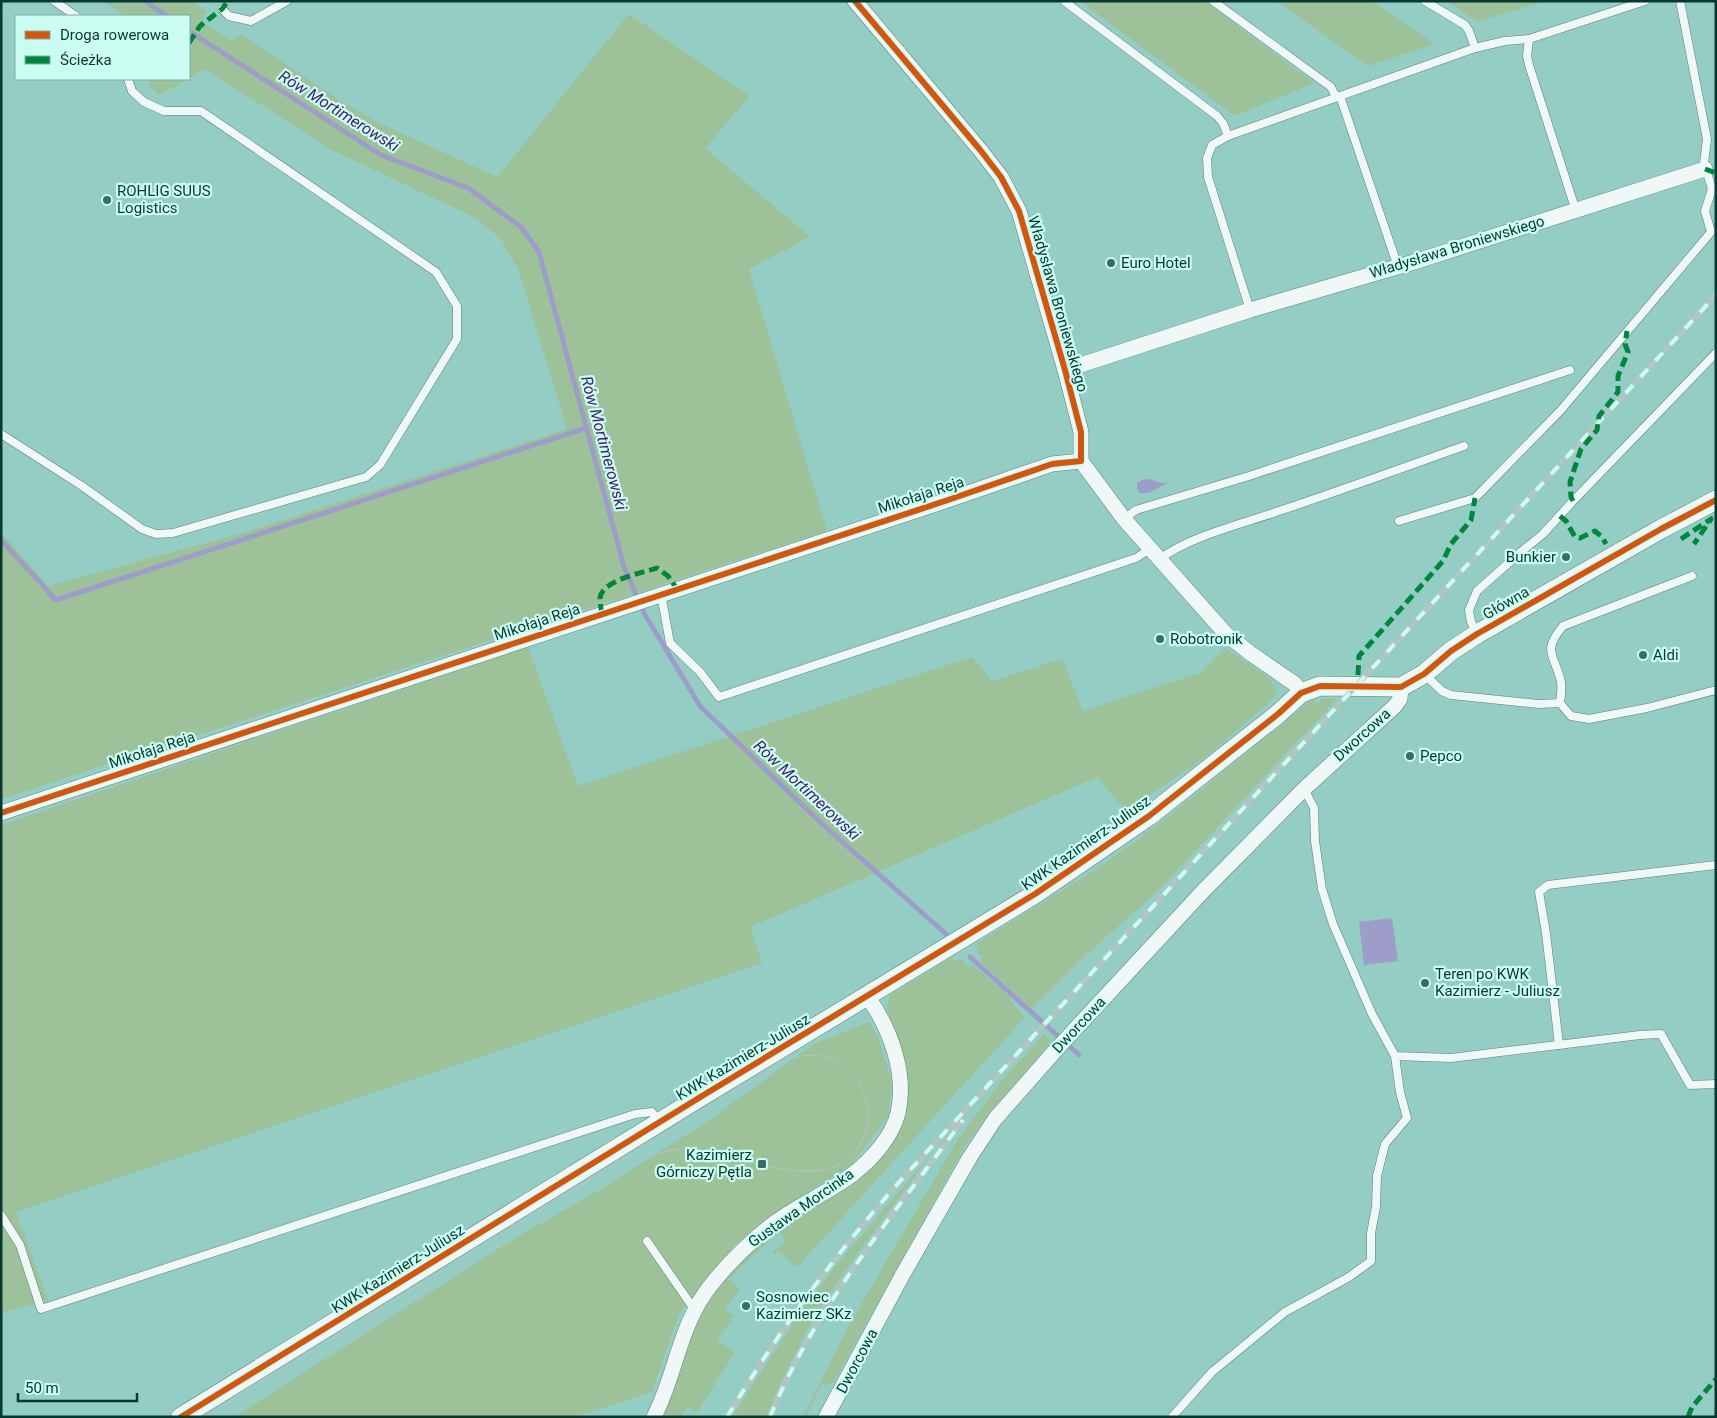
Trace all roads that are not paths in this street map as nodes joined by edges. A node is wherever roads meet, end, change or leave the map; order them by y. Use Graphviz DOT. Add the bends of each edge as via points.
graph roads {
  1 [pos="54,1"];
  2 [pos="287,1"];
  3 [pos="855,1"];
  4 [pos="1064,1"];
  5 [pos="1213,1"];
  6 [pos="1425,1"];
  7 [pos="1645,1"];
  8 [pos="1680,1"];
  9 [pos="222,9"];
  10 [pos="75,15"];
  11 [pos="1529,39"];
  12 [pos="1475,48"];
  13 [pos="128,80"];
  14 [pos="1338,96"];
  15 [pos="1228,136"];
  16 [pos="1705,170"];
  17 [pos="1576,211"];
  18 [pos="1398,266"];
  19 [pos="1250,310"];
  20 [pos="1716,353"];
  21 [pos="1065,370"];
  22 [pos="1570,370"];
  23 [pos="1,434"];
  24 [pos="1464,446"];
  25 [pos="1080,461"];
  26 [pos="1716,500"];
  27 [pos="1124,519"];
  28 [pos="1399,521"];
  29 [pos="1155,554"];
  30 [pos="1692,576"];
  31 [pos="658,595"];
  32 [pos="1477,634"];
  33 [pos="1424,674"];
  34 [pos="1402,688"];
  35 [pos="1716,690"];
  36 [pos="1301,693"];
  37 [pos="1560,703"];
  38 [pos="1304,789"];
  39 [pos="1,812"];
  40 [pos="1716,865"];
  41 [pos="867,996"];
  42 [pos="1559,1045"];
  43 [pos="1395,1056"];
  44 [pos="1716,1084"];
  45 [pos="660,1123"];
  46 [pos="1,1215"];
  47 [pos="647,1241"];
  48 [pos="694,1309"];
  49 [pos="181,1417"];
  50 [pos="654,1417"];
  51 [pos="826,1417"];
  52 [pos="1172,1417"];
  1 -- 10 [label="lane"];
  2 -- 9 [label="lane" via="252,21 229,16"];
  3 -- 21 [label="street, Władysława Broniewskiego" via="981,150 1000,177 1019,211"];
  4 -- 15 [label="lane" via="1217,116"];
  5 -- 14 [label="lane" via="1331,87"];
  6 -- 12 [label="lane" via="1465,25"];
  7 -- 11 [label="lane"];
  8 -- 16 [label="lane" via="1706,139"];
  11 -- 12 [label="lane"];
  11 -- 17 [label="lane" via="1529,65"];
  12 -- 14 [label="lane"];
  13 -- 23 [label="lane" via="132,91 144,102 164,111 201,111 436,272 457,306 457,339 380,465 366,477 173,533 156,534 142,529"];
  14 -- 15 [label="lane"];
  14 -- 18 [label="lane"];
  15 -- 19 [label="lane" via="1212,144 1207,158 1208,177"];
  16 -- 17 [label="street, Władysława Broniewskiego"];
  16 -- 28 [label="lane" via="1712,189 1704,211 1711,232 1561,410 1475,498"];
  17 -- 18 [label="street, Władysława Broniewskiego"];
  18 -- 19 [label="street, Władysława Broniewskiego"];
  19 -- 21 [label="street, Władysława Broniewskiego"];
  20 -- 32 [label="lane" via="1544,534 1477,591 1469,610"];
  21 -- 25 [label="street, Władysława Broniewskiego" via="1081,432"];
  22 -- 27 [label="lane" via="1136,510"];
  24 -- 29 [label="lane" via="1204,536 1167,553"];
  25 -- 27 [label="street"];
  25 -- 31 [label="street, Mikołaja Reja" via="1052,464"];
  26 -- 32 [label="street, Główna"];
  27 -- 29 [label="street"];
  29 -- 31 [label="lane" via="719,697 700,672 670,643"];
  29 -- 36 [label="street" via="1226,634 1295,684"];
  30 -- 37 [label="lane" via="1563,626 1553,638 1551,654 1562,684"];
  31 -- 39 [label="street, Mikołaja Reja"];
  32 -- 33 [label="street, Główna"];
  33 -- 34 [label="street, Główna"];
  33 -- 37 [label="lane" via="1451,695 1539,704"];
  34 -- 36 [label="street" via="1320,686"];
  34 -- 38 [label="street, Dworcowa" via="1395,706"];
  35 -- 37 [label="lane" via="1589,719 1571,716"];
  36 -- 41 [label="street, KWK Kazimierz-Juliusz" via="1149,816 1035,894"];
  38 -- 43 [label="lane" via="1314,808 1322,889 1333,924 1372,1014"];
  38 -- 51 [label="street, Dworcowa" via="1205,889 995,1119 903,1274"];
  40 -- 42 [label="lane" via="1548,885 1539,892"];
  41 -- 45 [label="street, KWK Kazimierz-Juliusz"];
  41 -- 48 [label="street, Gustawa Morcinka" via="882,1019 898,1062 898,1114 889,1134 854,1173 774,1223 744,1248 710,1285"];
  42 -- 43 [label="lane" via="1451,1058"];
  42 -- 44 [label="lane" via="1661,1034 1690,1085"];
  43 -- 52 [label="lane" via="1407,1118 1385,1144 1376,1176 1372,1261 1285,1312 1212,1372"];
  45 -- 46 [label="lane" via="652,1112 635,1114 41,1309 20,1245"];
  45 -- 49 [label="street, KWK Kazimierz-Juliusz"];
  47 -- 48 [label="lane"];
  48 -- 50 [label="street, Gustawa Morcinka"];
}
